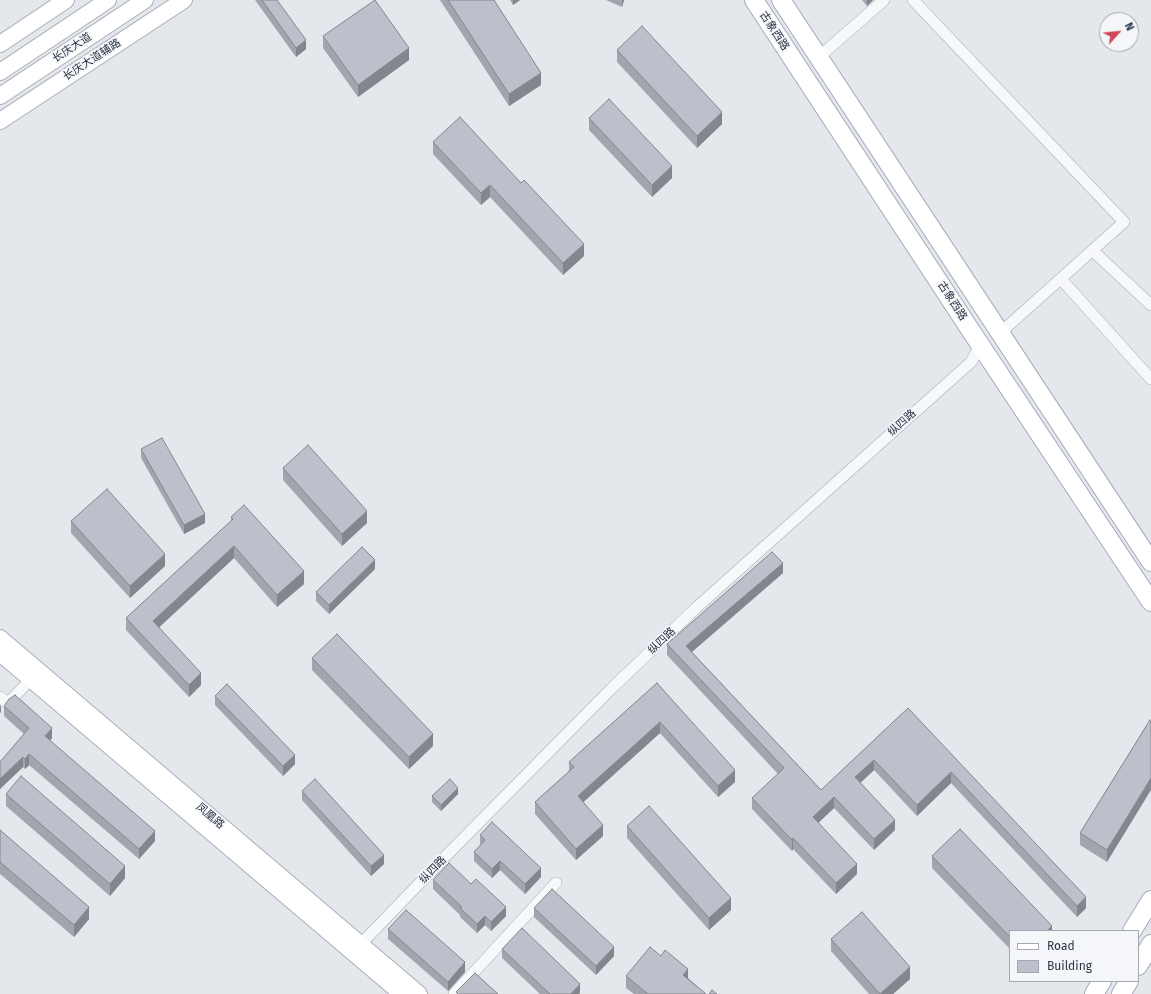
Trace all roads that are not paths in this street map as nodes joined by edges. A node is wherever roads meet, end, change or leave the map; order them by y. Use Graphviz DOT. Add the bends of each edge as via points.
graph roads {
  1 [pos="66,0"];
  2 [pos="108,0"];
  3 [pos="145,0"];
  4 [pos="184,0"];
  5 [pos="754,0"];
  6 [pos="781,0"];
  7 [pos="884,0"];
  8 [pos="913,0"];
  9 [pos="0,44"];
  10 [pos="819,57"];
  11 [pos="0,72"];
  12 [pos="0,96"];
  13 [pos="0,121"];
  14 [pos="1093,251"];
  15 [pos="1061,279"];
  16 [pos="1151,305"];
  17 [pos="1000,333"];
  18 [pos="978,341"];
  19 [pos="996,368"];
  20 [pos="1151,379"];
  21 [pos="1151,562"];
  22 [pos="1151,602"];
  23 [pos="0,638"];
  24 [pos="0,653"];
  25 [pos="31,679"];
  26 [pos="0,697"];
  27 [pos="556,883"];
  28 [pos="1151,900"];
  29 [pos="1133,930"];
  30 [pos="1151,944"];
  31 [pos="359,950"];
  32 [pos="1139,964"];
  33 [pos="1101,982"];
  34 [pos="1128,982"];
  35 [pos="402,994"];
  36 [pos="419,994"];
  37 [pos="454,994"];
  38 [pos="1094,994"];
  39 [pos="1121,994"];
  1 -- 9 [label="street"];
  2 -- 11 [label="street, 长庆大道"];
  3 -- 12 [label="street, 长庆大道"];
  4 -- 13 [label="street, 长庆大道辅路"];
  5 -- 18 [label="main road, 古象西路"];
  6 -- 10 [label="main road, 古象西路"];
  7 -- 10 [label="street"];
  8 -- 14 [label="street" via="1124,222"];
  10 -- 17 [label="main road, 古象西路"];
  14 -- 15 [label="street"];
  14 -- 16 [label="street"];
  15 -- 17 [label="street"];
  15 -- 20 [label="street"];
  17 -- 21 [label="main road, 古象西路"];
  18 -- 19 [label="main road, 古象西路"];
  18 -- 31 [label="street, 纵四路" via="978,348 971,362 702,603 611,689 442,860"];
  19 -- 22 [label="main road, 古象西路"];
  19 -- 31 [label="street, 纵四路" via="985,364 974,367 702,614 617,694"];
  23 -- 31 [label="street, 凤凰路"];
  24 -- 25 [label="street, 凤凰路"];
  25 -- 26 [label="street" via="8,703"];
  25 -- 31 [label="street, 凤凰路"];
  27 -- 37 [label="street"];
  28 -- 29 [label="main road"];
  30 -- 32 [label="main road"];
  31 -- 35 [label="street, 凤凰路"];
  31 -- 36 [label="street, 凤凰路"];
  33 -- 38 [label="main road"];
  34 -- 39 [label="main road"];
}
